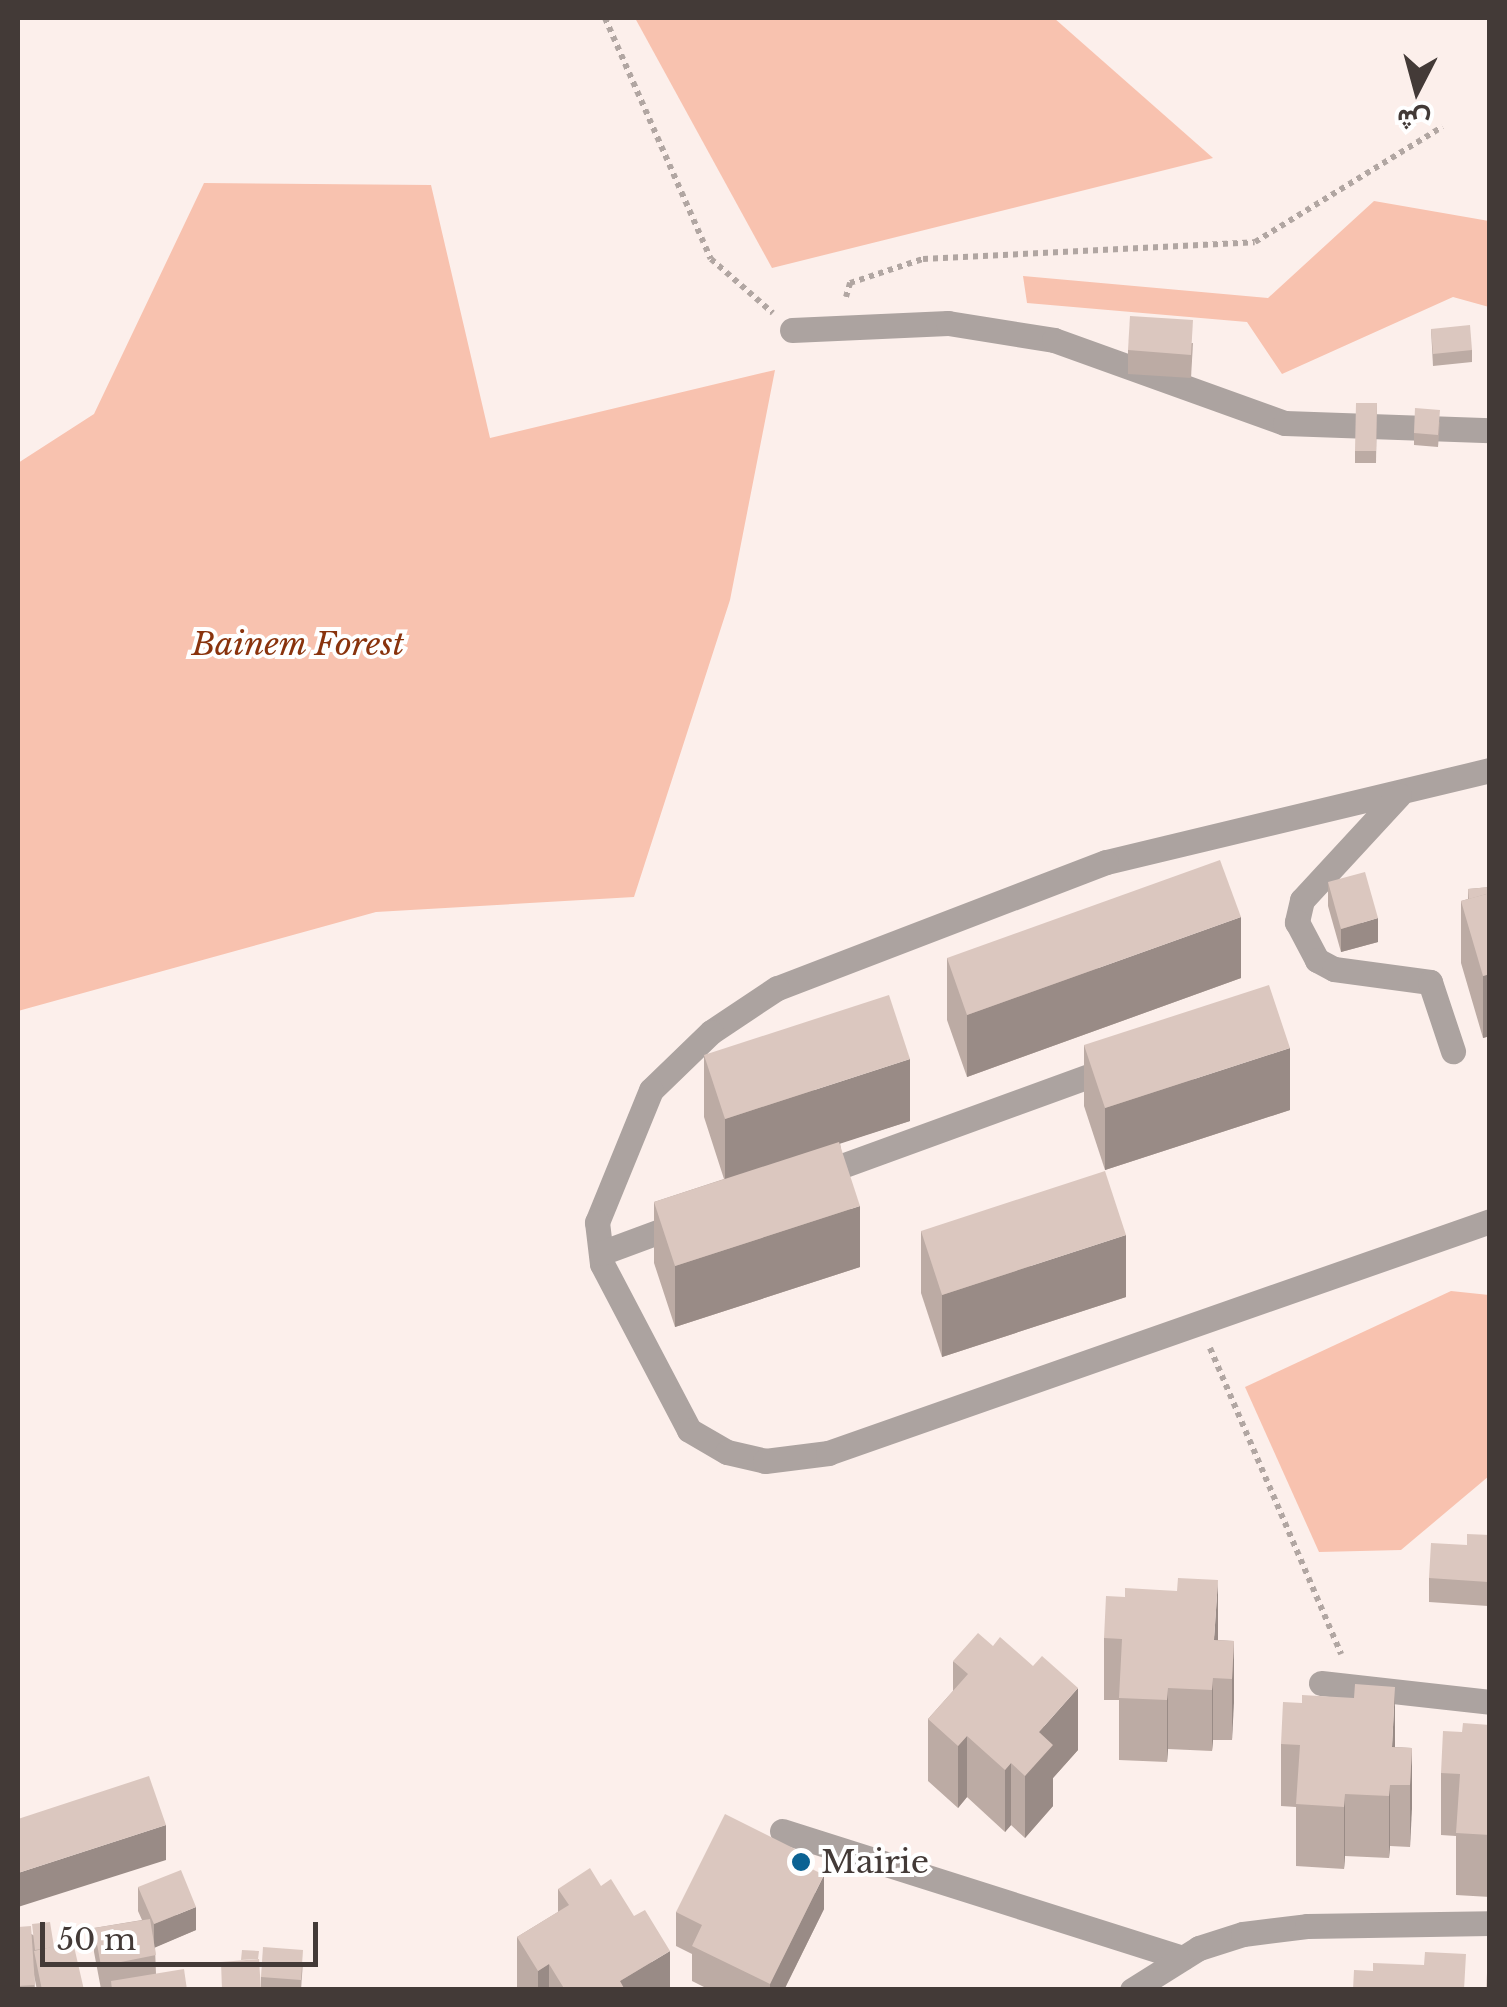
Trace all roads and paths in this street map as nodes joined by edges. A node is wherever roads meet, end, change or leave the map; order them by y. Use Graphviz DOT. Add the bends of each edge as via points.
graph roads {
  1 [pos="605,18"];
  2 [pos="1442,127"];
  3 [pos="838,328"];
  4 [pos="792,330"];
  5 [pos="1490,430"];
  6 [pos="1490,770"];
  7 [pos="1399,795"];
  8 [pos="1453,1052"];
  9 [pos="1146,1055"];
  10 [pos="789,1185"];
  11 [pos="714,1212"];
  12 [pos="1490,1222"];
  13 [pos="601,1253"];
  14 [pos="1200,1324"];
  15 [pos="1321,1684"];
  16 [pos="1355,1687"];
  17 [pos="1490,1702"];
  18 [pos="782,1831"];
  19 [pos="1490,1922"];
  20 [pos="1182,1958"];
  21 [pos="1132,1990"];
  1 -- 4 [label="path" via="711,259"];
  2 -- 3 [label="path" via="1255,242 923,259 850,283"];
  3 -- 4 [label="street"];
  3 -- 5 [label="street" via="948,324 1054,340 1285,423"];
  6 -- 7 [label="street"];
  7 -- 8 [label="street" via="1309,892 1298,922 1317,960 1334,969 1430,982"];
  7 -- 13 [label="street" via="1106,862 777,988 711,1032 651,1090 597,1222"];
  9 -- 10 [label="street"];
  11 -- 13 [label="street"];
  12 -- 14 [label="street"];
  13 -- 14 [label="street" via="689,1430 727,1452 765,1461 828,1453"];
  14 -- 16 [label="path"];
  15 -- 16 [label="street"];
  16 -- 17 [label="street"];
  18 -- 20 [label="street"];
  19 -- 20 [label="street" via="1306,1926 1243,1934"];
  20 -- 21 [label="street"];
}
